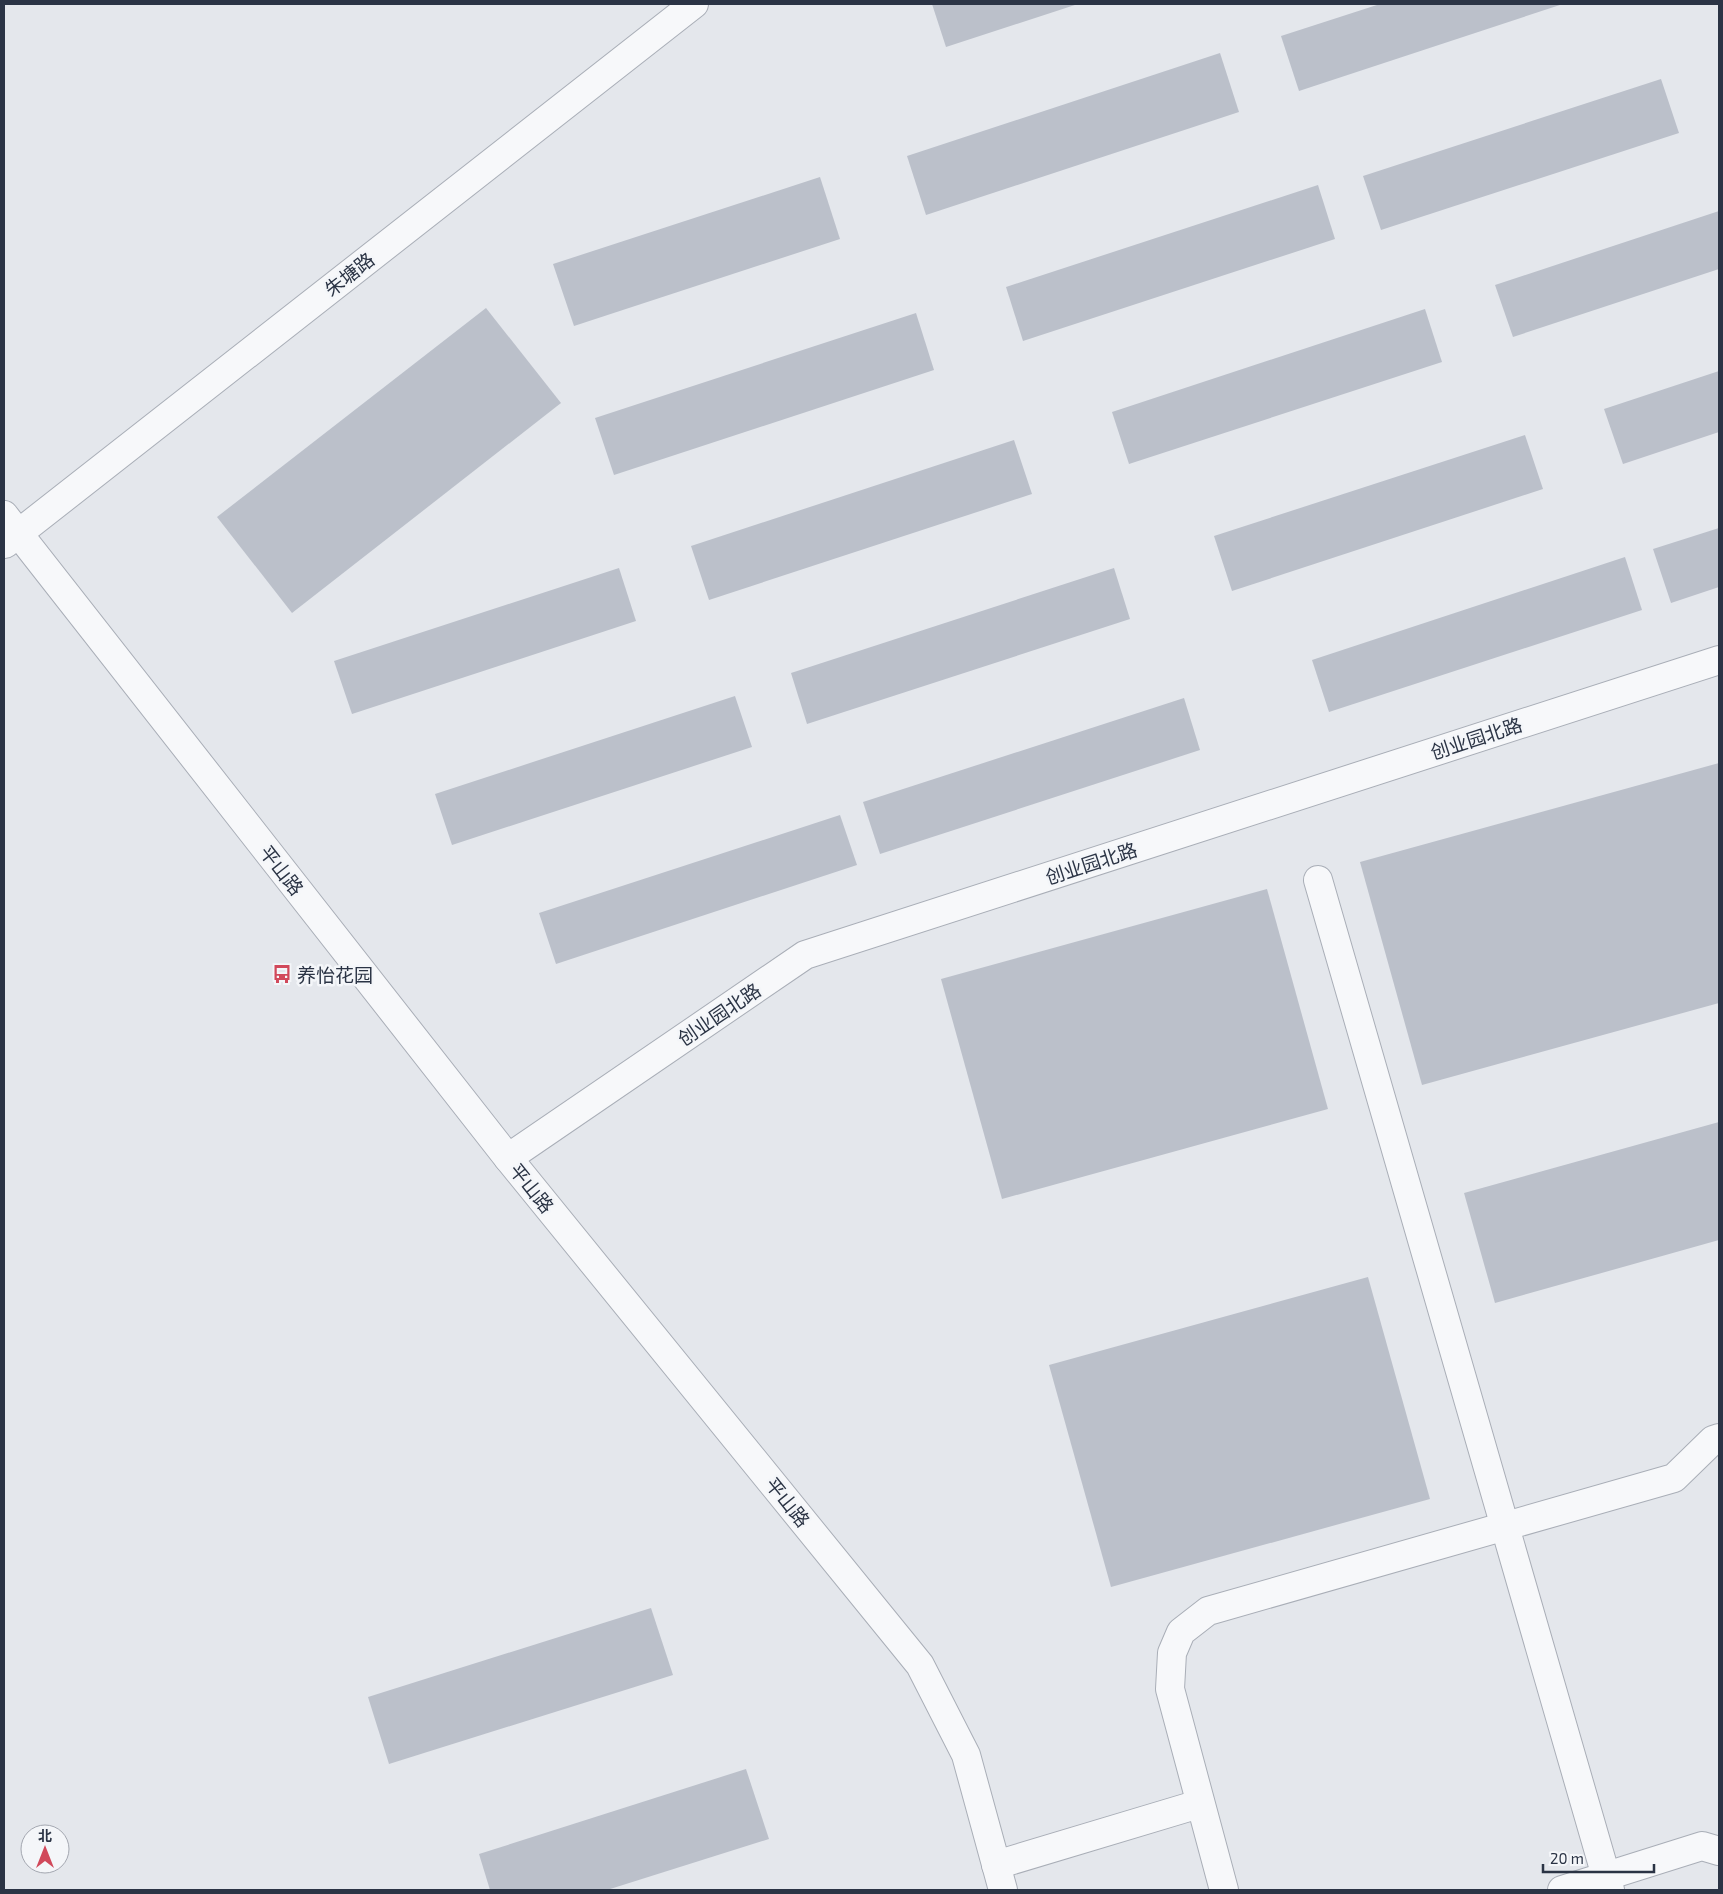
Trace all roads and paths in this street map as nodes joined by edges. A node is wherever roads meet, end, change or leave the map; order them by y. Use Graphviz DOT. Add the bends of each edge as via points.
graph roads {
  1 [pos="694,4"];
  2 [pos="9,531"];
  3 [pos="1719,660"];
  4 [pos="1318,880"];
  5 [pos="508,1158"];
  6 [pos="1719,1438"];
  7 [pos="1505,1527"];
  8 [pos="1199,1804"];
  9 [pos="1719,1851"];
  10 [pos="1000,1878"];
  11 [pos="1608,1884"];
  12 [pos="1224,1890"];
  13 [pos="1562,1890"];
  1 -- 2 [label="street, 朱塘路"];
  2 -- 5 [label="street, 平山路"];
  3 -- 5 [label="street, 创业园北路" via="805,955"];
  4 -- 7 [label="street"];
  5 -- 10 [label="street, 平山路" via="920,1665 966,1756"];
  6 -- 7 [label="street" via="1674,1478"];
  7 -- 8 [label="street" via="1208,1611 1181,1632 1172,1653 1170,1689"];
  7 -- 11 [label="street"];
  8 -- 10 [label="street"];
  8 -- 12 [label="street"];
  9 -- 11 [label="street" via="1702,1846"];
  11 -- 13 [label="street"];
}
